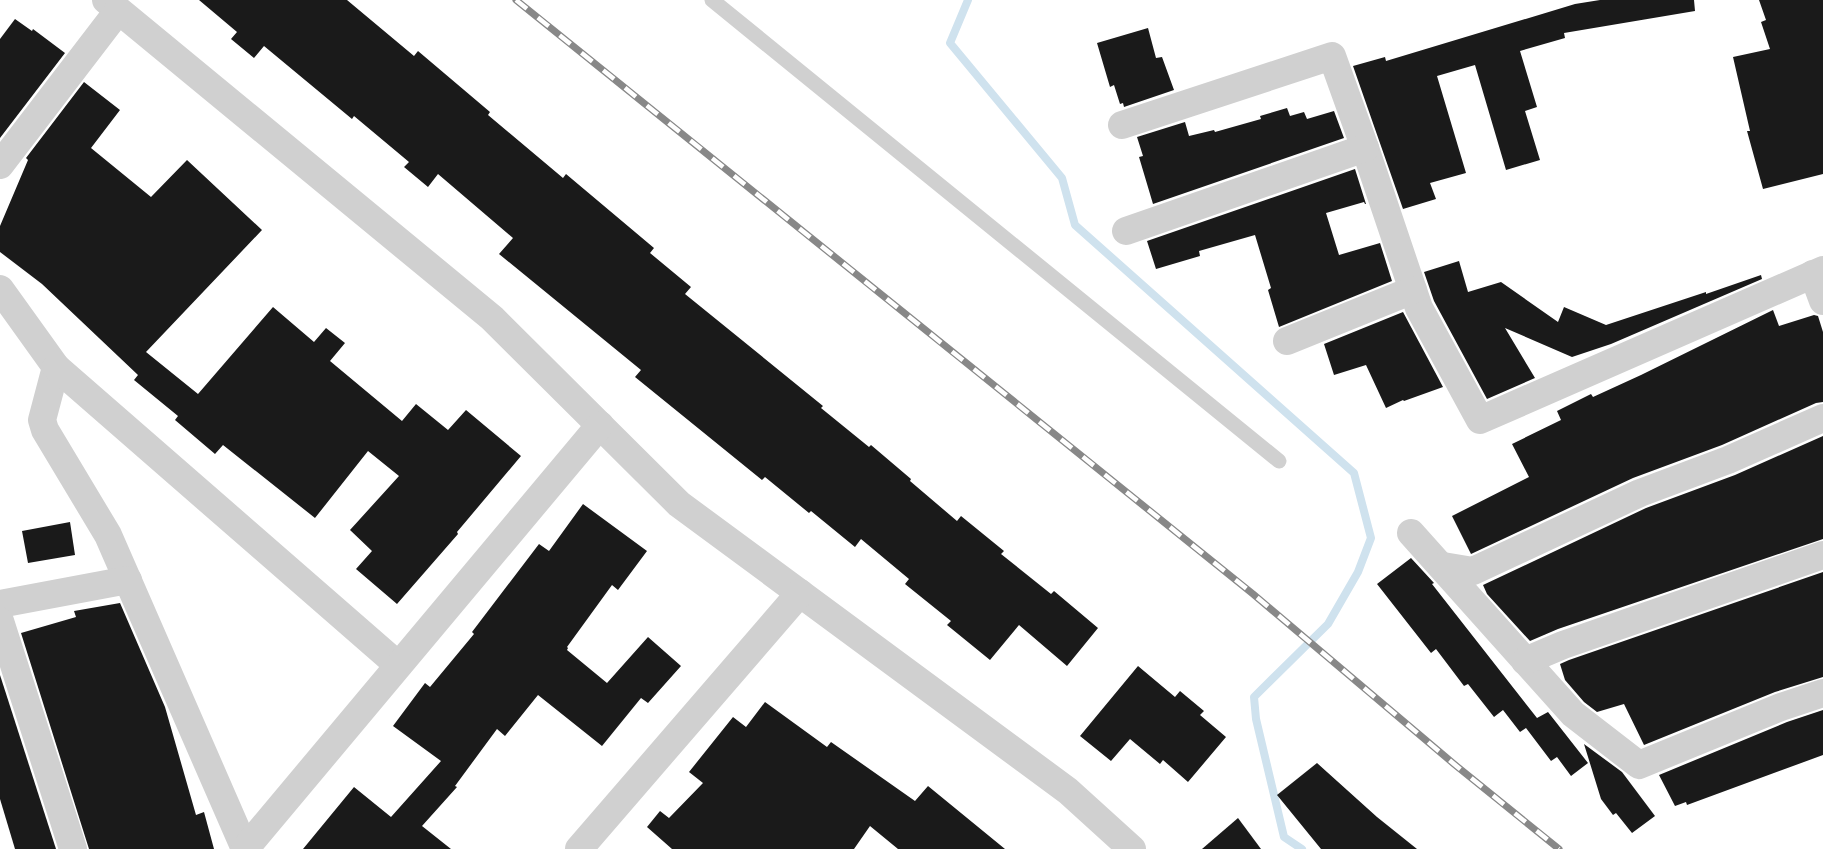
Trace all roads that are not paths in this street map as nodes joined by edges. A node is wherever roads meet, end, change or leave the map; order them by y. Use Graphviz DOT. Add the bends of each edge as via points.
graph roads {
  1 [pos="712,0"];
  2 [pos="112,5"];
  3 [pos="1122,124"];
  4 [pos="1365,148"];
  5 [pos="0,165"];
  6 [pos="1126,231"];
  7 [pos="1818,272"];
  8 [pos="0,289"];
  9 [pos="1413,290"];
  10 [pos="1823,301"];
  11 [pos="1287,341"];
  12 [pos="56,367"];
  13 [pos="1823,418"];
  14 [pos="600,425"];
  15 [pos="1279,461"];
  16 [pos="1411,533"];
  17 [pos="1823,555"];
  18 [pos="1443,566"];
  19 [pos="128,580"];
  20 [pos="800,593"];
  21 [pos="0,604"];
  22 [pos="0,621"];
  23 [pos="1525,661"];
  24 [pos="398,665"];
  25 [pos="1823,693"];
  26 [pos="73,849"];
  27 [pos="245,849"];
  28 [pos="579,849"];
  29 [pos="1132,849"];
  1 -- 15 [label="lane"];
  2 -- 5 [label="street"];
  2 -- 14 [label="street" via="492,318"];
  3 -- 4 [label="street" via="1332,56"];
  4 -- 6 [label="street"];
  4 -- 9 [label="street"];
  7 -- 9 [label="street" via="1480,420"];
  7 -- 10 [label="street"];
  8 -- 12 [label="street"];
  9 -- 11 [label="street"];
  12 -- 19 [label="street" via="42,420 45,430 108,535"];
  12 -- 24 [label="street"];
  13 -- 18 [label="street" via="1640,493 1473,571"];
  14 -- 20 [label="street" via="679,504"];
  14 -- 24 [label="street"];
  16 -- 18 [label="street"];
  17 -- 23 [label="street"];
  18 -- 23 [label="street"];
  19 -- 21 [label="street"];
  19 -- 27 [label="street"];
  20 -- 28 [label="street"];
  20 -- 29 [label="street" via="1068,791"];
  22 -- 26 [label="street"];
  23 -- 25 [label="street" via="1573,714 1639,765"];
  24 -- 27 [label="street"];
}
